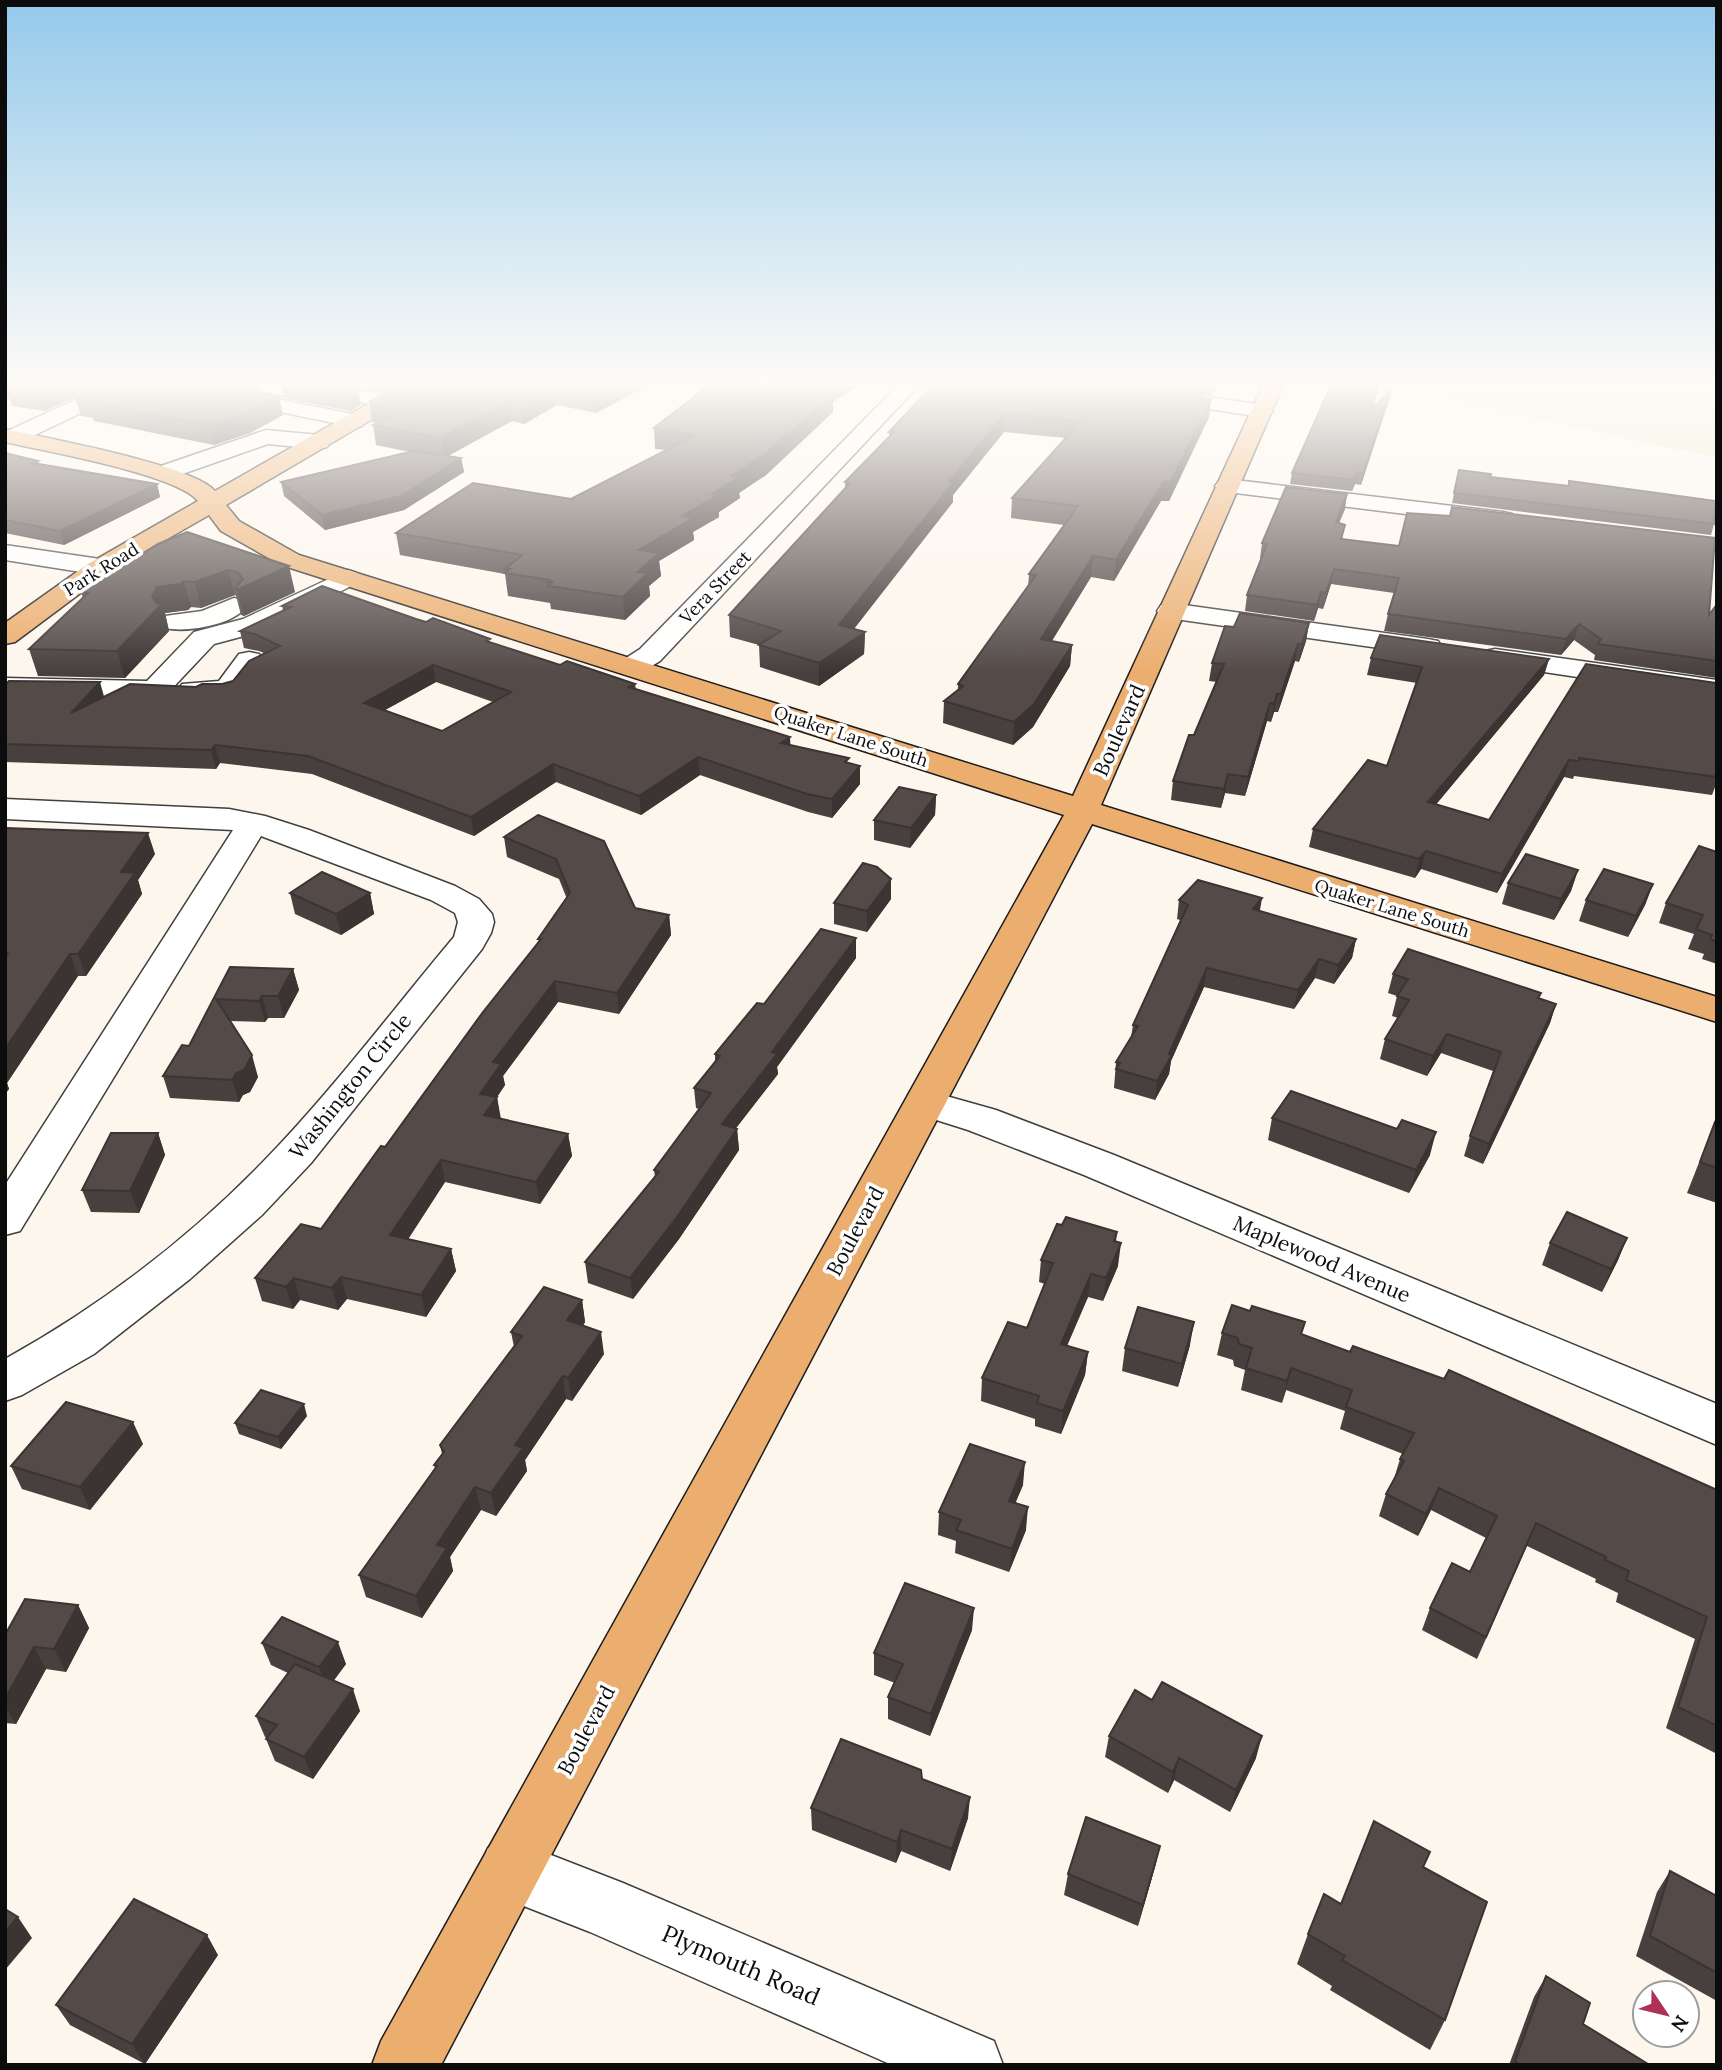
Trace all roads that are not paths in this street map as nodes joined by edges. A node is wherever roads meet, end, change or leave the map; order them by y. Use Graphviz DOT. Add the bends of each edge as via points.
graph roads {
  1 [pos="177,480"];
  2 [pos="252,480"];
  3 [pos="818,480"];
  4 [pos="1230,480"];
  5 [pos="1227,486"];
  6 [pos="213,502"];
  7 [pos="1523,522"];
  8 [pos="260,544"];
  9 [pos="131,549"];
  10 [pos="5,552"];
  11 [pos="100,568"];
  12 [pos="315,568"];
  13 [pos="5,575"];
  14 [pos="348,578"];
  15 [pos="281,583"];
  16 [pos="69,587"];
  17 [pos="257,595"];
  18 [pos="1170,611"];
  19 [pos="174,622"];
  20 [pos="5,636"];
  21 [pos="249,660"];
  22 [pos="633,666"];
  23 [pos="5,687"];
  24 [pos="1717,689"];
  25 [pos="155,690"];
  26 [pos="5,809"];
  27 [pos="1082,810"];
  28 [pos="253,823"];
  29 [pos="1717,1010"];
  30 [pos="925,1102"];
  31 [pos="5,1220"];
  32 [pos="5,1382"];
  33 [pos="1717,1425"];
  34 [pos="510,1870"];
  35 [pos="405,2065"];
  36 [pos="970,2065"];
  1 -- 6 [label="main road, Quaker Lane South" via="201,489"];
  2 -- 6 [label="main road, Park Road"];
  3 -- 22 [label="street, Vera Street" via="650,655"];
  4 -- 5 [label="main road, Boulevard"];
  5 -- 7 [label="street"];
  5 -- 18 [label="main road, Boulevard"];
  6 -- 8 [label="main road, Quaker Lane South" via="230,526"];
  6 -- 9 [label="main road, Park Road"];
  8 -- 9 [label="main road" via="205,540"];
  8 -- 12 [label="main road, Quaker Lane South"];
  9 -- 11 [label="main road, Park Road"];
  10 -- 11 [label="street"];
  11 -- 16 [label="main road, Park Road"];
  12 -- 14 [label="main road, Quaker Lane South"];
  12 -- 15 [label="street"];
  13 -- 16 [label="street"];
  14 -- 22 [label="main road, Quaker Lane South"];
  14 -- 25 [label="street" via="253,625 204,638"];
  16 -- 20 [label="main road, Park Road"];
  17 -- 19 [label="street" via="208,618"];
  18 -- 24 [label="street"];
  18 -- 27 [label="main road, Boulevard"];
  21 -- 25 [label="street" via="227,690"];
  22 -- 27 [label="main road, Quaker Lane South"];
  23 -- 25 [label="street"];
  26 -- 28 [label="street, Washington Circle"];
  27 -- 29 [label="main road, Quaker Lane South"];
  27 -- 30 [label="main road, Boulevard"];
  28 -- 31 [label="street"];
  28 -- 32 [label="street, Washington Circle" via="463,903 476,920 475,931 296,1153 247,1204 77,1341"];
  30 -- 33 [label="street, Maplewood Avenue" via="1112,1171"];
  30 -- 34 [label="main road, Boulevard"];
  34 -- 35 [label="main road, Boulevard"];
  34 -- 36 [label="street, Plymouth Road" via="614,1910"];
}
